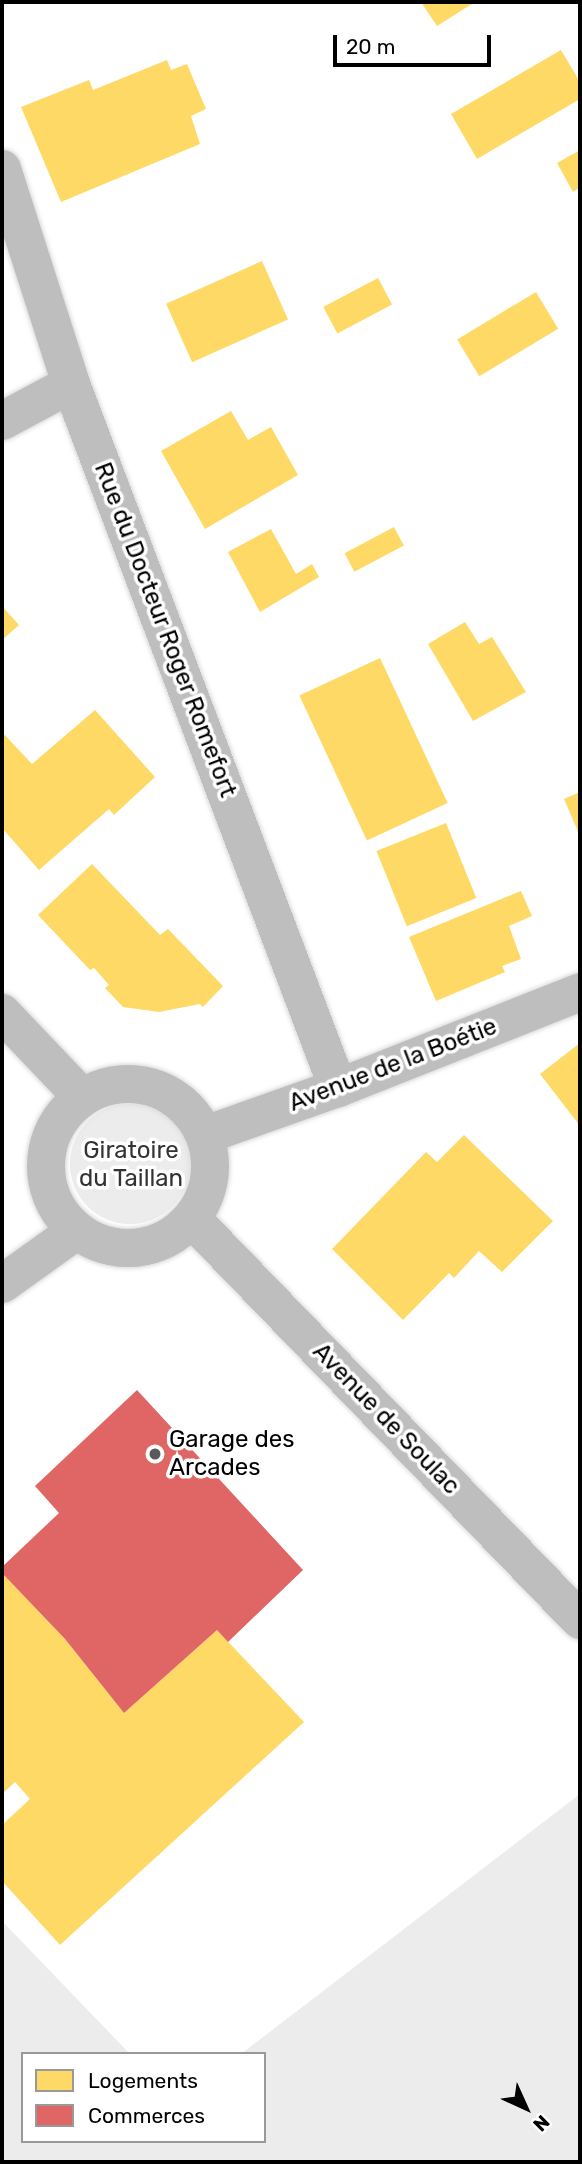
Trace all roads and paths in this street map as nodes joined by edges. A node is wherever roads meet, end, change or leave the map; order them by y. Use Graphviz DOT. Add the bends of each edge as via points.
graph roads {
  1 [pos="2,169"];
  2 [pos="71,384"];
  3 [pos="2,421"];
  4 [pos="580,992"];
  5 [pos="2,1013"];
  6 [pos="338,1088"];
  7 [pos="82,1097"];
  8 [pos="205,1135"];
  9 [pos="192,1219"];
  10 [pos="76,1231"];
  11 [pos="2,1284"];
  12 [pos="580,1620"];
  1 -- 2 [label="main road, Rue du Docteur Roger Romefort"];
  2 -- 3 [label="main road"];
  2 -- 6 [label="main road, Rue du Docteur Roger Romefort"];
  4 -- 6 [label="main road, Avenue de la Boétie"];
  5 -- 7 [label="main road"];
  6 -- 8 [label="main road, Avenue de la Boétie"];
  7 -- 8 [label="main road" via="118,1084 158,1088 184,1104"];
  7 -- 10 [label="main road" via="65,1113 50,1138 45,1171 53,1201"];
  8 -- 9 [label="main road" via="211,1173 207,1194"];
  9 -- 10 [label="main road" via="159,1244 133,1250 101,1245"];
  9 -- 12 [label="main road, Avenue de Soulac"];
  10 -- 11 [label="main road"];
}
